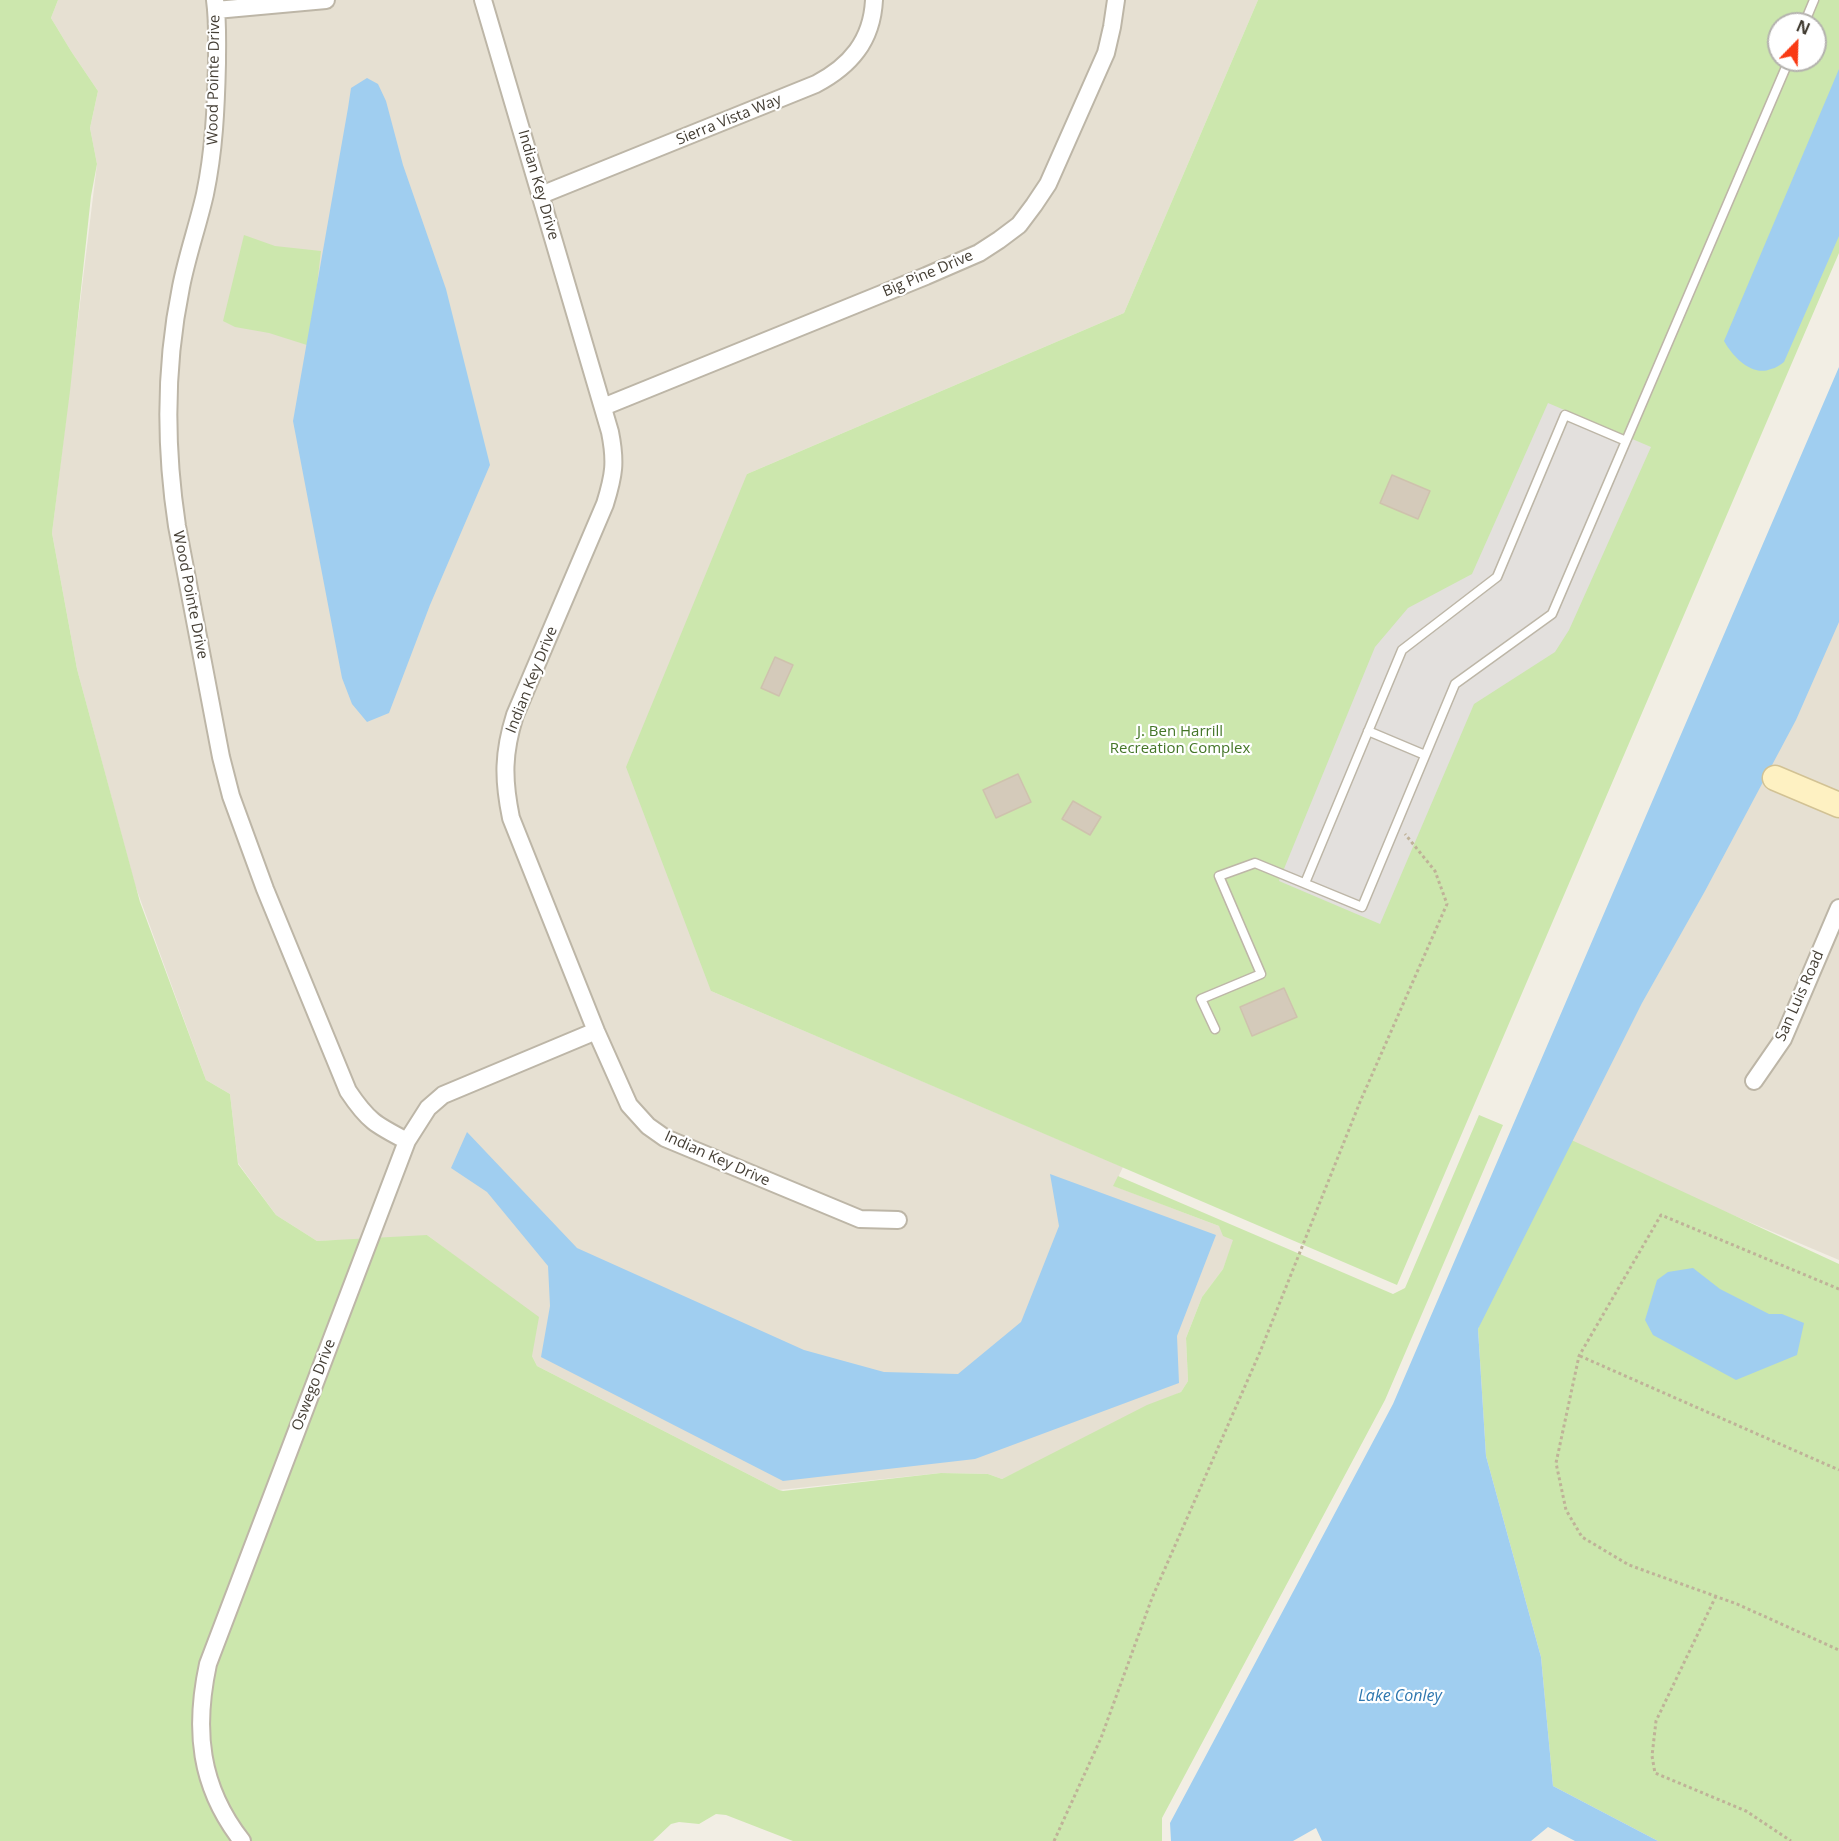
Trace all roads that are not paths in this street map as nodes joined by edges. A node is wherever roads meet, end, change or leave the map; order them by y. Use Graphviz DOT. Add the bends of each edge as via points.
graph roads {
  1 [pos="326,0"];
  2 [pos="483,0"];
  3 [pos="874,0"];
  4 [pos="1116,0"];
  5 [pos="216,5"];
  6 [pos="1784,72"];
  7 [pos="541,195"];
  8 [pos="603,407"];
  9 [pos="1626,441"];
  10 [pos="1368,731"];
  11 [pos="1425,755"];
  12 [pos="1775,778"];
  13 [pos="1839,805"];
  14 [pos="1305,883"];
  15 [pos="1839,908"];
  16 [pos="1215,1029"];
  17 [pos="596,1031"];
  18 [pos="1754,1081"];
  19 [pos="407,1141"];
  20 [pos="898,1220"];
  21 [pos="242,1841"];
  1 -- 5 [label="street"];
  2 -- 7 [label="street, Indian Key Drive"];
  3 -- 7 [label="street, Sierra Vista Way" via="862,43 836,74"];
  4 -- 8 [label="street, Big Pine Drive" via="1106,53 1048,184 1019,225 979,253 948,267"];
  5 -- 19 [label="street, Wood Pointe Drive" via="213,151 173,336 169,449 177,526 221,757 262,879 348,1091 376,1125"];
  6 -- 9 [label="lane"];
  7 -- 8 [label="street, Indian Key Drive"];
  8 -- 17 [label="street, Indian Key Drive" via="615,455 613,476 515,714 505,759 511,818"];
  9 -- 10 [label="lane" via="1565,415 1497,577 1402,650"];
  9 -- 11 [label="lane" via="1552,614 1455,684"];
  10 -- 11 [label="lane"];
  10 -- 14 [label="lane"];
  11 -- 14 [label="lane" via="1362,907"];
  12 -- 13 [label="street"];
  14 -- 16 [label="lane" via="1255,863 1219,876 1261,974 1201,999"];
  15 -- 18 [label="street, San Luis Road" via="1783,1039"];
  17 -- 19 [label="street, Oswego Drive" via="443,1095 428,1108"];
  17 -- 20 [label="street, Indian Key Drive" via="629,1105 665,1138 860,1219"];
  19 -- 21 [label="street, Oswego Drive" via="208,1664 200,1732 206,1770 217,1801"];
}
